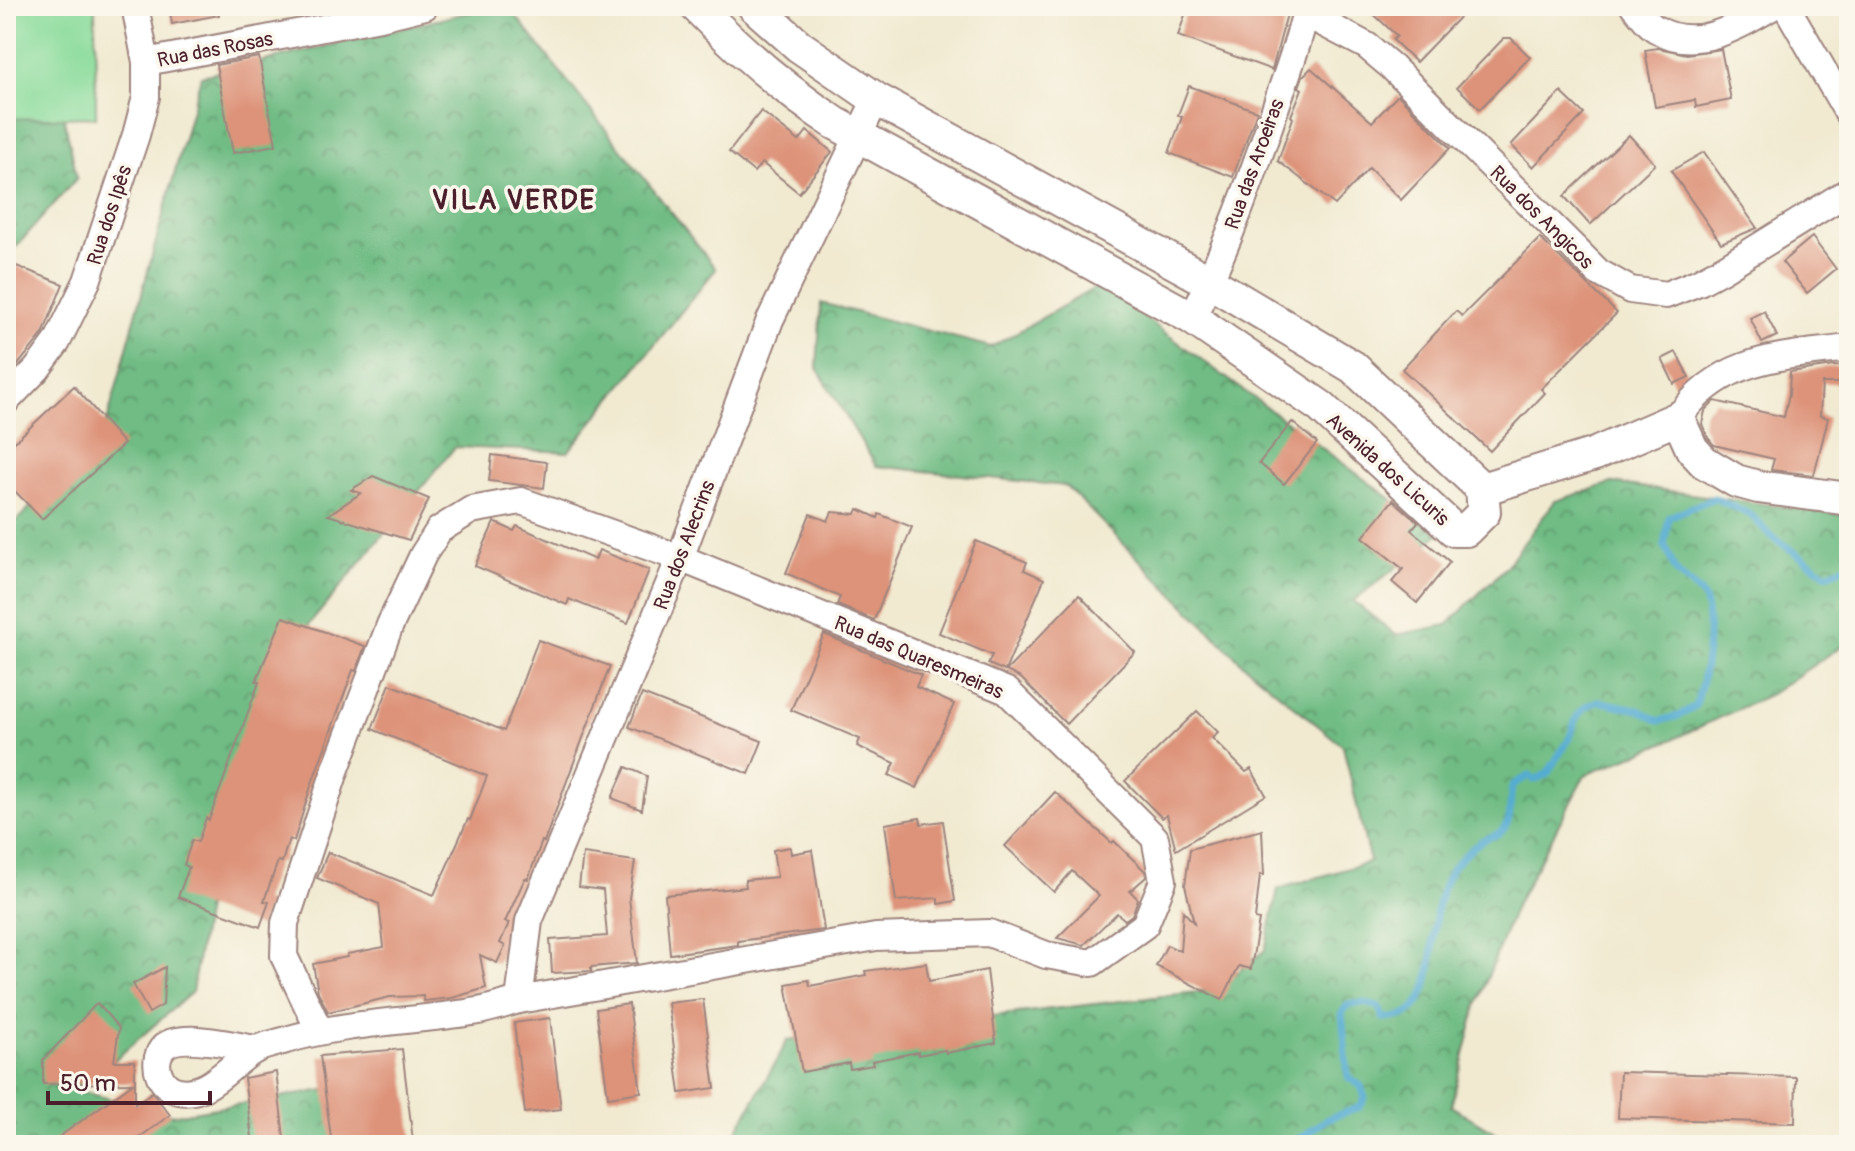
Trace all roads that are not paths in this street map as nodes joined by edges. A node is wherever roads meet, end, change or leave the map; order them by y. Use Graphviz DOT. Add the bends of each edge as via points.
graph roads {
  1 [pos="135,6"];
  2 [pos="425,6"];
  3 [pos="696,6"];
  4 [pos="754,6"];
  5 [pos="1634,6"];
  6 [pos="1773,6"];
  7 [pos="1786,6"];
  8 [pos="1306,10"];
  9 [pos="379,12"];
  10 [pos="146,62"];
  11 [pos="876,99"];
  12 [pos="1849,115"];
  13 [pos="858,136"];
  14 [pos="1849,191"];
  15 [pos="1210,282"];
  16 [pos="1192,318"];
  17 [pos="1849,348"];
  18 [pos="6,401"];
  19 [pos="1678,418"];
  20 [pos="1482,489"];
  21 [pos="1849,499"];
  22 [pos="680,558"];
  23 [pos="519,1000"];
  24 [pos="319,1030"];
  25 [pos="256,1049"];
  1 -- 10 [label="street, Rua dos Ipês"];
  2 -- 9 [label="street, Rua das Rosas"];
  3 -- 13 [label="street, Avenida dos Licuris" via="791,94"];
  4 -- 11 [label="street" via="799,46"];
  5 -- 6 [label="street" via="1655,29 1685,39 1728,32"];
  7 -- 12 [label="street"];
  8 -- 14 [label="street, Rua dos Angicos" via="1392,67 1598,272 1630,290 1666,295 1699,282"];
  8 -- 15 [label="street, Rua das Aroeiras"];
  9 -- 10 [label="street, Rua das Rosas"];
  10 -- 18 [label="street, Rua dos Ipês" via="146,97 87,281 57,342"];
  11 -- 13 [label="street, Rua dos Alecrins"];
  11 -- 15 [label="street"];
  13 -- 16 [label="street, Avenida dos Licuris"];
  13 -- 22 [label="street, Rua dos Alecrins" via="770,320"];
  15 -- 16 [label="street, Rua das Aroeiras"];
  15 -- 20 [label="street" via="1353,367"];
  16 -- 20 [label="street, Avenida dos Licuris" via="1321,407 1454,530 1466,530 1484,512"];
  17 -- 19 [label="street" via="1756,360 1708,384"];
  19 -- 20 [label="street" via="1595,454"];
  19 -- 21 [label="street" via="1692,449 1736,481"];
  22 -- 23 [label="street, Rua dos Alecrins" via="529,921"];
  22 -- 23 [label="street, Rua das Quaresmeiras" via="1007,691 1155,838 1163,881 1145,925 1092,963 1046,955 989,933 876,937"];
  22 -- 24 [label="street, Rua das Quaresmeiras" via="521,501 471,510 439,530 390,625 285,923 284,956"];
  23 -- 24 [label="street, Rua das Quaresmeiras" via="475,1012"];
  24 -- 25 [label="street, Rua das Quaresmeiras"];
}
